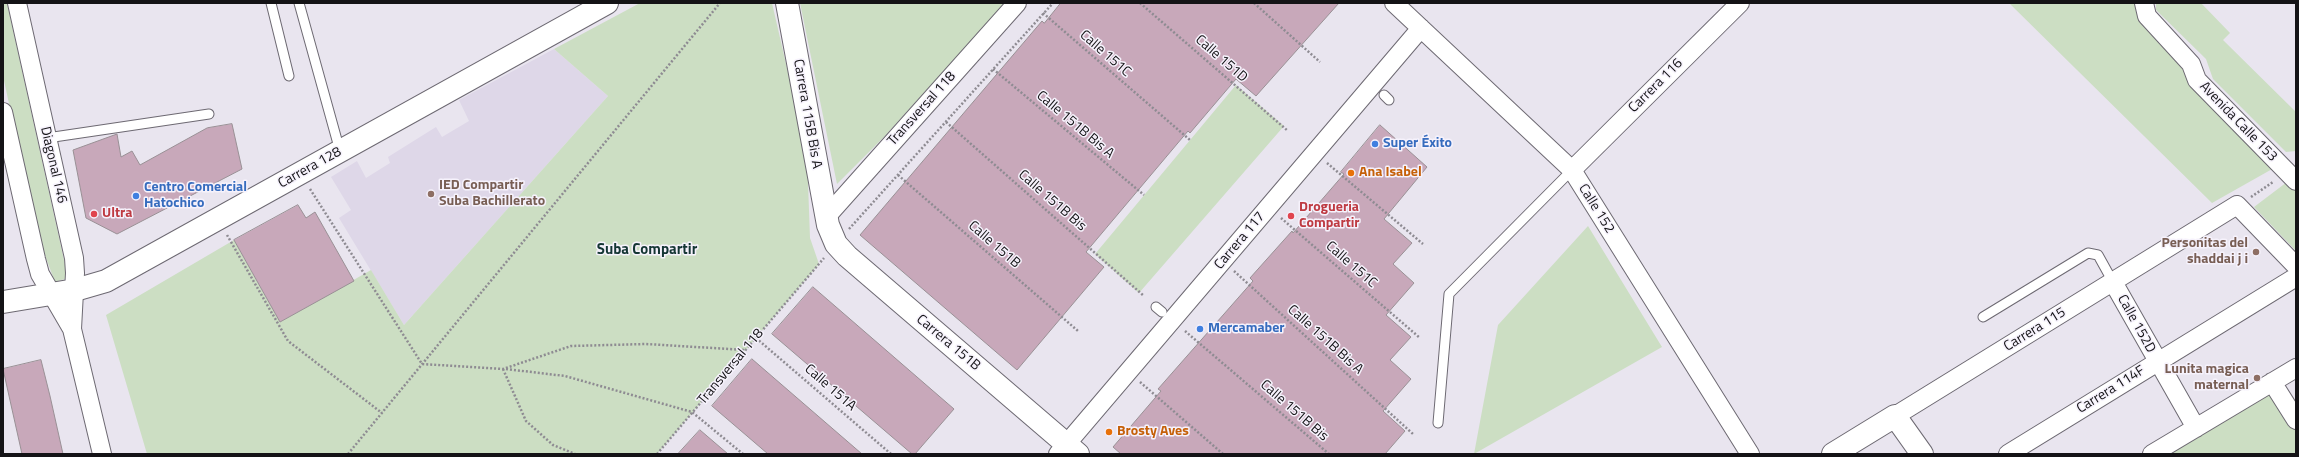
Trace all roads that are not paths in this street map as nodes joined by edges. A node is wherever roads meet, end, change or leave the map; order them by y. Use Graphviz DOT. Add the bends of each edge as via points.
graph roads {
  1 [pos="17,3"];
  2 [pos="271,3"];
  3 [pos="299,3"];
  4 [pos="607,3"];
  5 [pos="787,3"];
  6 [pos="1017,3"];
  7 [pos="1394,3"];
  8 [pos="1740,3"];
  9 [pos="2144,3"];
  10 [pos="1421,28"];
  11 [pos="289,76"];
  12 [pos="3,112"];
  13 [pos="209,114"];
  14 [pos="47,138"];
  15 [pos="340,151"];
  16 [pos="1572,170"];
  17 [pos="2293,174"];
  18 [pos="830,228"];
  19 [pos="2296,266"];
  20 [pos="2296,277"];
  21 [pos="2113,282"];
  22 [pos="75,290"];
  23 [pos="50,294"];
  24 [pos="3,302"];
  25 [pos="1983,317"];
  26 [pos="72,329"];
  27 [pos="2157,361"];
  28 [pos="2296,368"];
  29 [pos="2272,382"];
  30 [pos="1895,416"];
  31 [pos="2296,420"];
  32 [pos="1438,423"];
  33 [pos="2196,428"];
  34 [pos="1068,451"];
  35 [pos="102,454"];
  36 [pos="1750,454"];
  37 [pos="1833,454"];
  38 [pos="1922,454"];
  39 [pos="2008,454"];
  40 [pos="2152,454"];
  1 -- 14 [label="street, Diagonal 146"];
  2 -- 11 [label="lane"];
  3 -- 15 [label="lane"];
  4 -- 15 [label="street, Carrera 128"];
  5 -- 18 [label="street, Carrera 115B Bis A"];
  6 -- 18 [label="street, Transversal 118"];
  7 -- 10 [label="street, Calle 152"];
  8 -- 16 [label="street, Carrera 116"];
  9 -- 17 [label="street, Avenida Calle 153" via="2147,16 2192,64 2197,80"];
  10 -- 16 [label="street, Calle 152"];
  10 -- 34 [label="street, Carrera 117" via="1223,261 1163,313 1128,372"];
  12 -- 23 [label="street, Diagonal 146" via="36,259"];
  13 -- 14 [label="lane"];
  14 -- 22 [label="street, Diagonal 146" via="74,258"];
  15 -- 22 [label="street, Carrera 128" via="106,281"];
  16 -- 32 [label="lane" via="1449,294"];
  16 -- 36 [label="street, Calle 152"];
  18 -- 34 [label="street, Carrera 151B" via="847,256"];
  19 -- 21 [label="street, Carrera 115" via="2236,205"];
  20 -- 27 [label="street, Carrera 114F"];
  21 -- 25 [label="lane" via="2098,255 2088,253"];
  21 -- 27 [label="street, Calle 152D"];
  21 -- 30 [label="street, Carrera 115"];
  22 -- 23 [label="street, Carrera 128"];
  22 -- 26 [label="street, Diagonal 146"];
  23 -- 24 [label="street, Carrera 128"];
  23 -- 26 [label="street, Diagonal 146"];
  26 -- 35 [label="street, Diagonal 146"];
  27 -- 33 [label="street, Calle 152D"];
  27 -- 39 [label="street, Carrera 114F"];
  28 -- 29 [label="street"];
  29 -- 31 [label="street"];
  29 -- 33 [label="street"];
  30 -- 37 [label="street, Carrera 115"];
  30 -- 38 [label="street"];
  33 -- 40 [label="street"];
}
